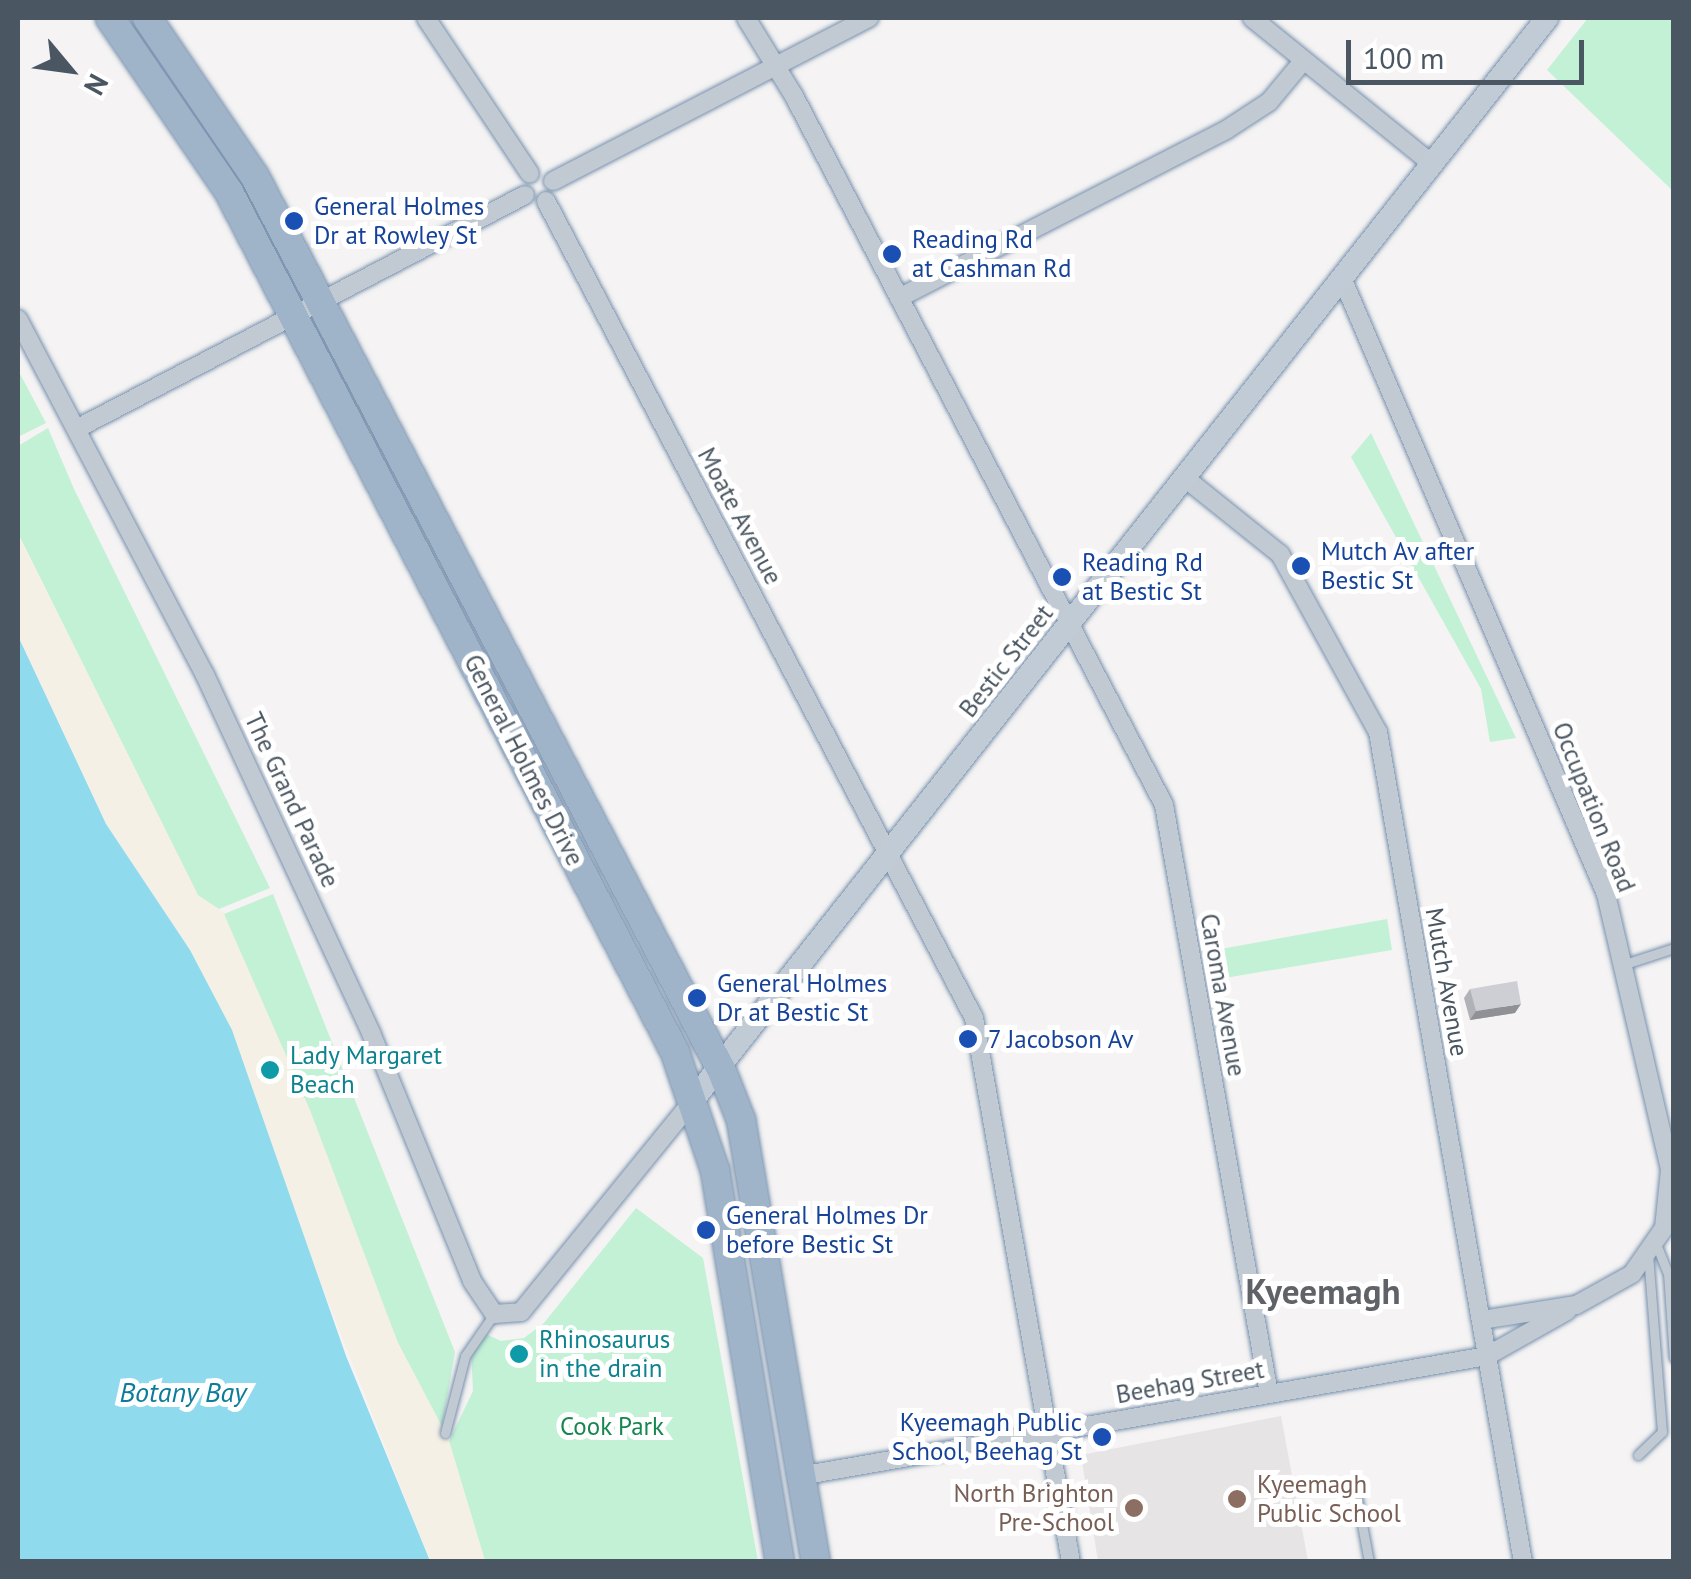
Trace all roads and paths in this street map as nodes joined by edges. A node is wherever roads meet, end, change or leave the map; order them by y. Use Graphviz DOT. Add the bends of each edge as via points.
graph roads {
  1 [pos="110,18"];
  2 [pos="147,18"];
  3 [pos="426,18"];
  4 [pos="746,18"];
  5 [pos="869,18"];
  6 [pos="1252,18"];
  7 [pos="1547,18"];
  8 [pos="1303,60"];
  9 [pos="778,66"];
  10 [pos="1431,162"];
  11 [pos="530,174"];
  12 [pos="553,180"];
  13 [pos="525,195"];
  14 [pos="546,201"];
  15 [pos="1342,278"];
  16 [pos="899,298"];
  17 [pos="321,299"];
  18 [pos="293,316"];
  19 [pos="18,319"];
  20 [pos="78,428"];
  21 [pos="1185,478"];
  22 [pos="1071,623"];
  23 [pos="889,855"];
  24 [pos="1674,948"];
  25 [pos="1622,965"];
  26 [pos="722,1069"];
  27 [pos="694,1099"];
  28 [pos="1652,1250"];
  29 [pos="1576,1305"];
  30 [pos="494,1314"];
  31 [pos="1480,1320"];
  32 [pos="1487,1356"];
  33 [pos="1674,1358"];
  34 [pos="1270,1394"];
  35 [pos="445,1433"];
  36 [pos="1048,1433"];
  37 [pos="1638,1455"];
  38 [pos="800,1476"];
  39 [pos="1356,1492"];
  40 [pos="780,1562"];
  41 [pos="816,1562"];
  42 [pos="1071,1562"];
  43 [pos="1369,1562"];
  44 [pos="1522,1562"];
  1 -- 18 [label="highway, General Holmes Drive" via="229,192"];
  2 -- 17 [label="highway, General Holmes Drive" via="255,177"];
  3 -- 11 [label="street"];
  4 -- 9 [label="street, Caroma Avenue"];
  5 -- 9 [label="street"];
  6 -- 8 [label="street"];
  7 -- 10 [label="main road, Bestic Street"];
  8 -- 10 [label="street"];
  8 -- 16 [label="street" via="1269,102 1226,130"];
  9 -- 12 [label="street"];
  9 -- 16 [label="street, Caroma Avenue"];
  10 -- 15 [label="main road, Bestic Street"];
  11 -- 12 [label="street"];
  11 -- 13 [label="street"];
  12 -- 14 [label="street"];
  13 -- 14 [label="street"];
  13 -- 17 [label="street"];
  14 -- 23 [label="street, Moate Avenue"];
  15 -- 21 [label="main road, Bestic Street"];
  15 -- 25 [label="street, Occupation Road" via="1606,894"];
  16 -- 22 [label="street, Caroma Avenue"];
  17 -- 18 [label="street"];
  17 -- 26 [label="highway, General Holmes Drive"];
  18 -- 20 [label="street"];
  18 -- 27 [label="highway, General Holmes Drive" via="668,1035"];
  19 -- 20 [label="street, The Grand Parade"];
  20 -- 30 [label="street, The Grand Parade" via="288,851 472,1280"];
  21 -- 22 [label="main road, Bestic Street"];
  21 -- 31 [label="street, Mutch Avenue" via="1280,554 1378,732"];
  22 -- 23 [label="main road, Bestic Street"];
  22 -- 34 [label="street, Caroma Avenue" via="1164,805"];
  23 -- 26 [label="main road, Bestic Street"];
  23 -- 36 [label="street, Moate Avenue" via="974,1018"];
  24 -- 25 [label="lane"];
  25 -- 28 [label="street, Occupation Road" via="1670,1170 1668,1215"];
  26 -- 27 [label="main road, Bestic Street"];
  26 -- 38 [label="highway, General Holmes Drive" via="741,1120"];
  27 -- 30 [label="street, Bestic Street" via="521,1312"];
  27 -- 40 [label="highway, General Holmes Drive" via="716,1170"];
  28 -- 29 [label="street" via="1620,1282"];
  28 -- 33 [label="lane" via="1668,1274"];
  28 -- 37 [label="lane" via="1662,1432"];
  29 -- 31 [label="street"];
  29 -- 32 [label="street, Beehag Street"];
  30 -- 35 [label="lane" via="464,1356"];
  31 -- 32 [label="street, Mutch Avenue"];
  32 -- 34 [label="street, Beehag Street"];
  32 -- 44 [label="street, Mutch Avenue"];
  34 -- 36 [label="street, Beehag Street"];
  36 -- 38 [label="street, Beehag Street"];
  36 -- 42 [label="street, Moate Avenue"];
  38 -- 41 [label="highway, General Holmes Drive"];
  39 -- 43 [label="lane"];
}
